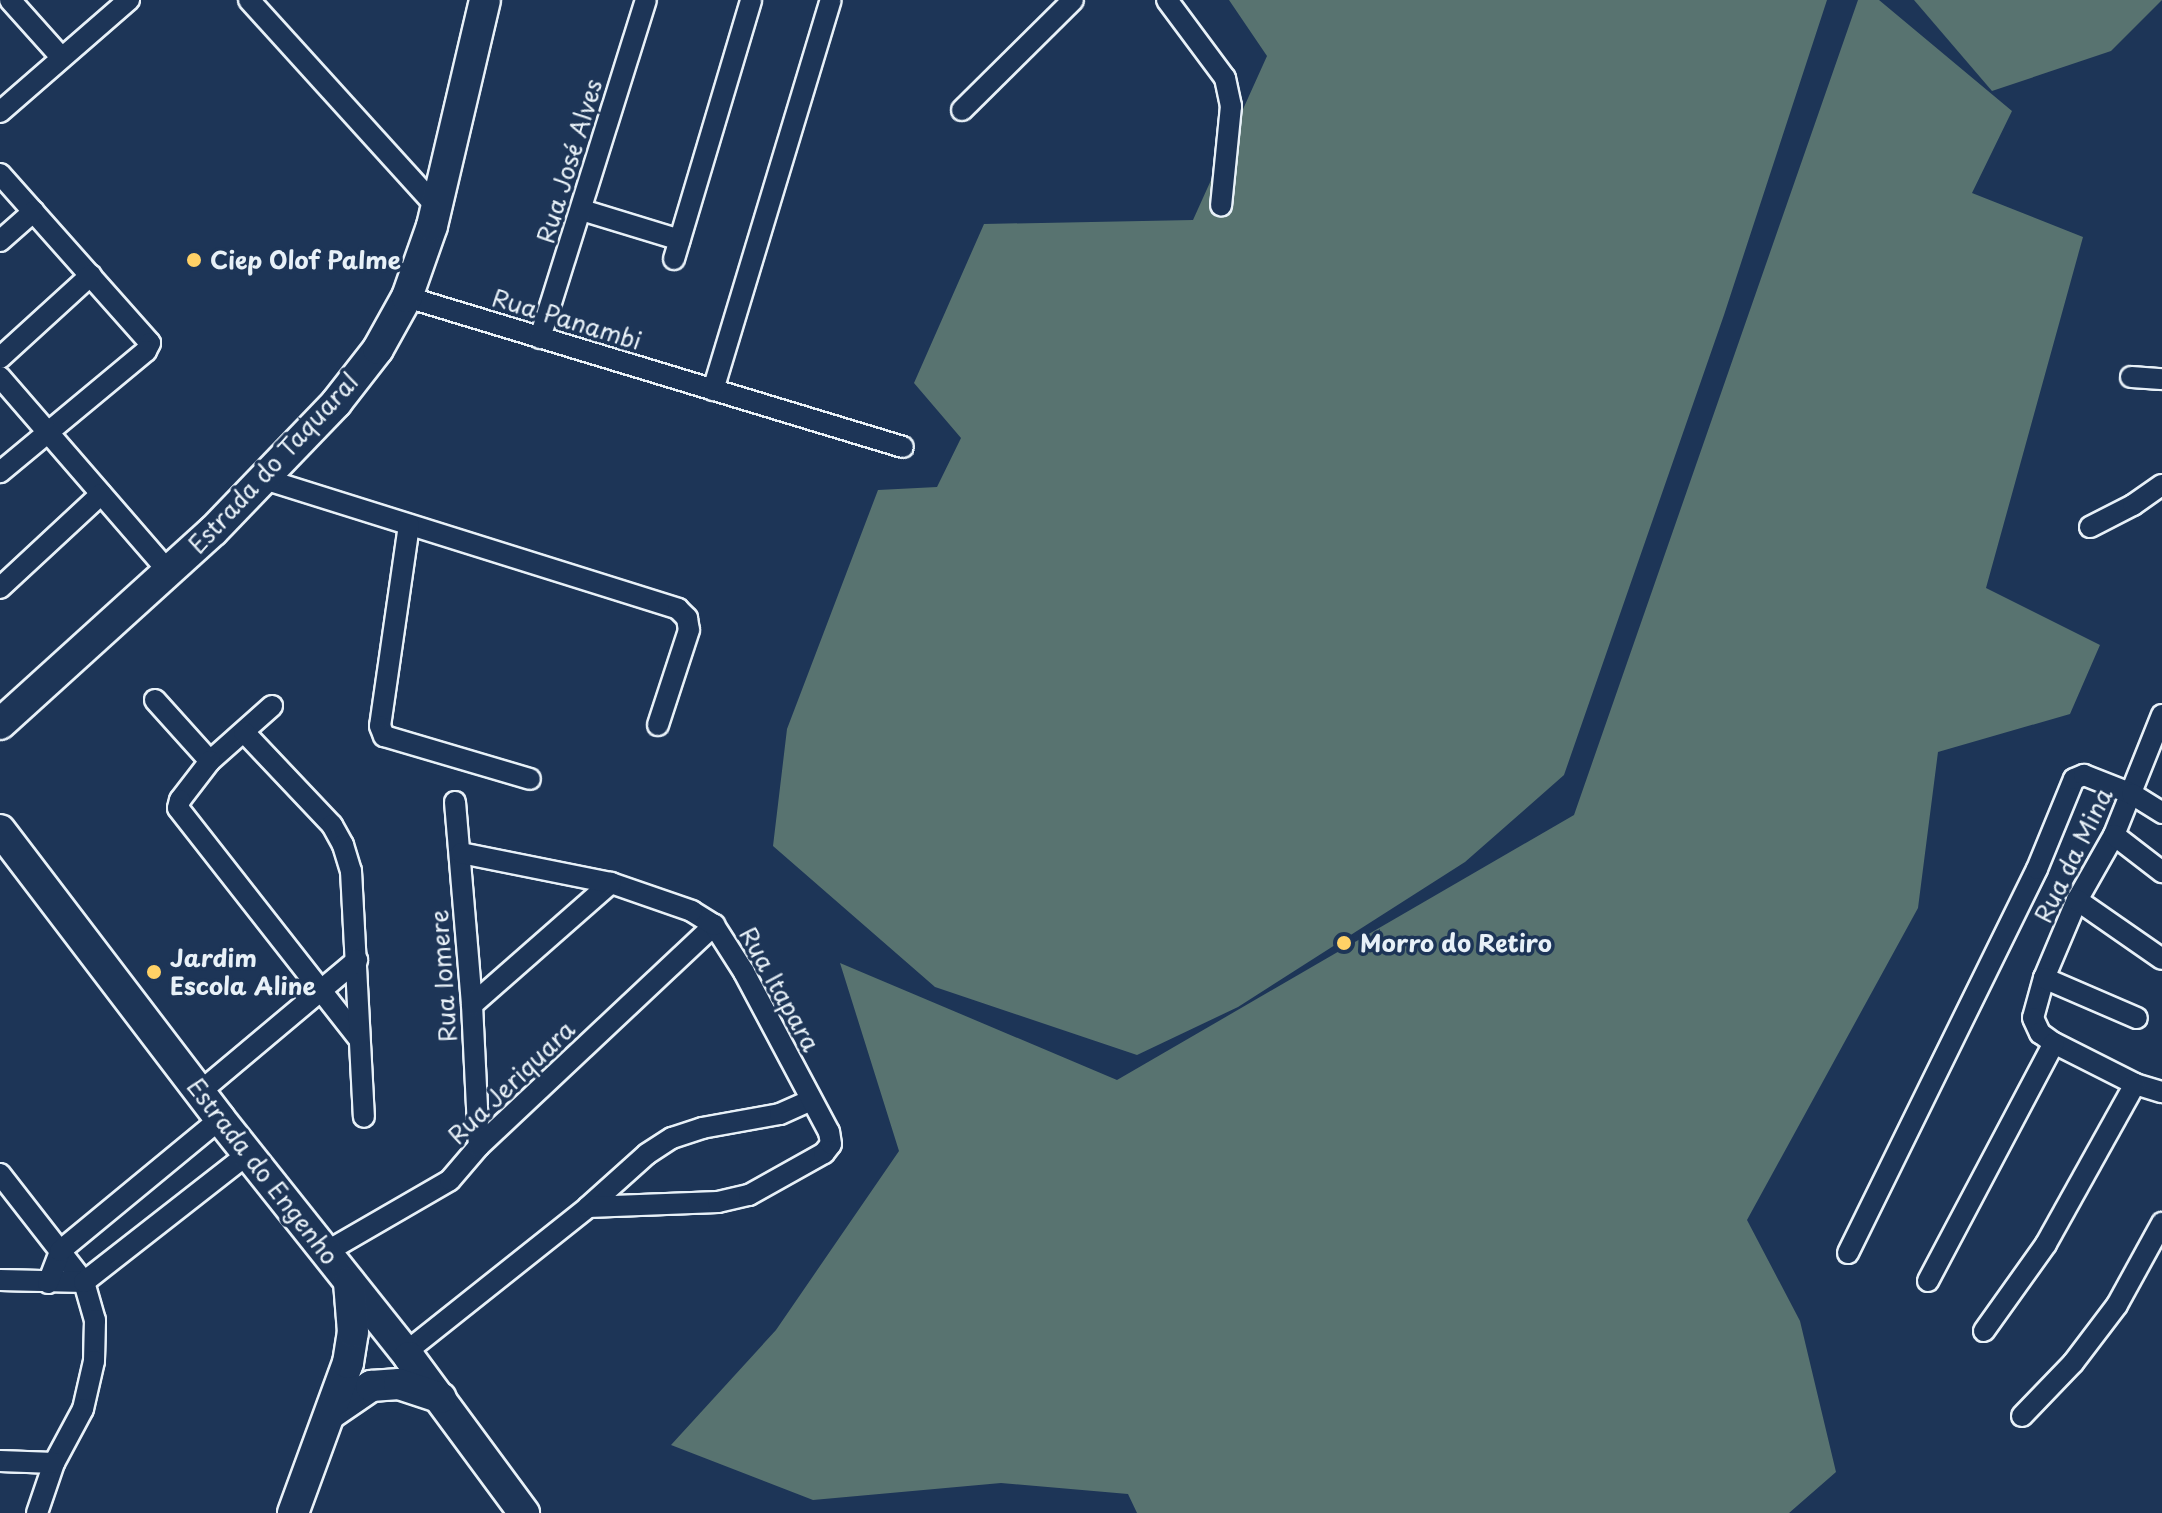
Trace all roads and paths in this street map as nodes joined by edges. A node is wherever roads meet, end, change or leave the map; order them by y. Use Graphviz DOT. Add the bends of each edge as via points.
graph roads {
  1 [pos="10,0"];
  2 [pos="129,0"];
  3 [pos="249,0"];
  4 [pos="485,0"];
  5 [pos="646,0"];
  6 [pos="751,0"];
  7 [pos="831,0"];
  8 [pos="1073,0"];
  9 [pos="1167,0"];
  10 [pos="61,57"];
  11 [pos="962,110"];
  12 [pos="0,112"];
  13 [pos="0,174"];
  14 [pos="1221,206"];
  15 [pos="437,207"];
  16 [pos="582,210"];
  17 [pos="34,211"];
  18 [pos="0,241"];
  19 [pos="91,275"];
  20 [pos="407,297"];
  21 [pos="540,338"];
  22 [pos="0,358"];
  23 [pos="0,377"];
  24 [pos="2131,377"];
  25 [pos="2162,379"];
  26 [pos="713,390"];
  27 [pos="46,433"];
  28 [pos="903,447"];
  29 [pos="0,472"];
  30 [pos="264,479"];
  31 [pos="2162,485"];
  32 [pos="101,494"];
  33 [pos="409,525"];
  34 [pos="2090,527"];
  35 [pos="169,572"];
  36 [pos="0,588"];
  37 [pos="155,700"];
  38 [pos="272,706"];
  39 [pos="2162,715"];
  40 [pos="0,724"];
  41 [pos="658,725"];
  42 [pos="244,732"];
  43 [pos="210,761"];
  44 [pos="530,779"];
  45 [pos="2132,794"];
  46 [pos="455,802"];
  47 [pos="2162,813"];
  48 [pos="0,830"];
  49 [pos="2114,835"];
  50 [pos="461,853"];
  51 [pos="2162,872"];
  52 [pos="611,883"];
  53 [pos="2077,900"];
  54 [pos="714,925"];
  55 [pos="2162,959"];
  56 [pos="357,960"];
  57 [pos="2044,978"];
  58 [pos="322,993"];
  59 [pos="472,1005"];
  60 [pos="2137,1018"];
  61 [pos="359,1039"];
  62 [pos="2054,1043"];
  63 [pos="2135,1084"];
  64 [pos="201,1091"];
  65 [pos="2162,1092"];
  66 [pos="811,1100"];
  67 [pos="364,1117"];
  68 [pos="220,1119"];
  69 [pos="479,1146"];
  70 [pos="248,1154"];
  71 [pos="0,1174"];
  72 [pos="588,1207"];
  73 [pos="2162,1223"];
  74 [pos="60,1251"];
  75 [pos="326,1252"];
  76 [pos="1848,1253"];
  77 [pos="0,1280"];
  78 [pos="1928,1281"];
  79 [pos="84,1282"];
  80 [pos="349,1282"];
  81 [pos="48,1283"];
  82 [pos="1984,1331"];
  83 [pos="408,1355"];
  84 [pos="371,1386"];
  85 [pos="441,1398"];
  86 [pos="330,1414"];
  87 [pos="2022,1416"];
  88 [pos="0,1461"];
  89 [pos="54,1463"];
  90 [pos="37,1513"];
  91 [pos="293,1513"];
  92 [pos="524,1513"];
  1 -- 10 [label="street"];
  2 -- 10 [label="street"];
  3 -- 15 [label="street"];
  4 -- 15 [label="street, Estrada do Taquaral"];
  5 -- 16 [label="street, Rua José Alves"];
  6 -- 16 [label="street" via="677,250"];
  7 -- 26 [label="street"];
  8 -- 11 [label="street"];
  9 -- 14 [label="street" via="1225,78 1231,106"];
  10 -- 12 [label="street"];
  13 -- 17 [label="street"];
  15 -- 20 [label="street, Estrada do Taquaral"];
  16 -- 21 [label="street, Rua José Alves"];
  17 -- 18 [label="street"];
  17 -- 19 [label="street"];
  19 -- 22 [label="street"];
  19 -- 27 [label="street" via="150,343"];
  20 -- 21 [label="street, Rua Panambi"];
  20 -- 30 [label="street, Estrada do Taquaral" via="378,349 336,403"];
  21 -- 26 [label="street, Rua Panambi"];
  23 -- 27 [label="street"];
  24 -- 25 [label="street"];
  26 -- 28 [label="street, Rua Panambi"];
  27 -- 29 [label="street"];
  27 -- 32 [label="street"];
  30 -- 33 [label="street"];
  30 -- 35 [label="street, Estrada do Taquaral"];
  31 -- 34 [label="street"];
  32 -- 35 [label="street"];
  32 -- 36 [label="street"];
  33 -- 41 [label="street" via="678,609 689,630"];
  33 -- 44 [label="street" via="380,726 384,736"];
  35 -- 40 [label="street, Estrada do Taquaral"];
  37 -- 43 [label="street"];
  38 -- 42 [label="street"];
  39 -- 45 [label="street, Rua da Mina"];
  42 -- 43 [label="street"];
  42 -- 56 [label="street" via="332,825 343,845 351,871"];
  43 -- 58 [label="street" via="180,800 181,814"];
  45 -- 47 [label="street"];
  45 -- 49 [label="street, Rua da Mina"];
  45 -- 76 [label="street" via="2084,775 2074,779 2037,869"];
  46 -- 50 [label="street, Rua Iomere"];
  48 -- 64 [label="street, Estrada do Engenho"];
  49 -- 51 [label="street"];
  49 -- 53 [label="street, Rua da Mina"];
  50 -- 52 [label="street, Rua Itapara"];
  50 -- 59 [label="street, Rua Iomere"];
  52 -- 54 [label="street, Rua Itapara" via="692,911"];
  52 -- 59 [label="street"];
  53 -- 55 [label="street"];
  53 -- 57 [label="street, Rua da Mina"];
  54 -- 66 [label="street, Rua Itapara"];
  54 -- 69 [label="street, Rua Jeriquara"];
  56 -- 58 [label="street"];
  56 -- 61 [label="street"];
  57 -- 60 [label="street"];
  57 -- 62 [label="street, Rua da Mina" via="2033,1018 2040,1033"];
  58 -- 61 [label="street"];
  58 -- 64 [label="street"];
  59 -- 69 [label="street, Rua Iomere"];
  61 -- 67 [label="street"];
  62 -- 63 [label="street"];
  62 -- 78 [label="street"];
  63 -- 65 [label="street"];
  63 -- 82 [label="street" via="2046,1244"];
  64 -- 68 [label="street, Estrada do Engenho"];
  66 -- 72 [label="street" via="780,1114 672,1138"];
  66 -- 72 [label="street, Rua Itapara" via="831,1144 749,1195 718,1202"];
  68 -- 70 [label="street, Estrada do Engenho"];
  68 -- 74 [label="street"];
  69 -- 75 [label="street, Rua Jeriquara" via="450,1180"];
  70 -- 75 [label="street, Estrada do Engenho"];
  70 -- 79 [label="street"];
  71 -- 74 [label="street"];
  72 -- 83 [label="street"];
  73 -- 87 [label="street" via="2117,1305 2073,1363"];
  74 -- 79 [label="street"];
  74 -- 81 [label="street"];
  75 -- 80 [label="street, Estrada do Engenho"];
  77 -- 81 [label="street"];
  79 -- 81 [label="street"];
  79 -- 89 [label="street" via="95,1320 94,1361 83,1409"];
  80 -- 83 [label="street, Estrada do Engenho"];
  80 -- 86 [label="street" via="353,1332"];
  83 -- 84 [label="street"];
  83 -- 85 [label="street, Estrada do Engenho"];
  84 -- 85 [label="street" via="399,1384"];
  84 -- 86 [label="street"];
  85 -- 92 [label="street, Estrada do Engenho"];
  86 -- 91 [label="street"];
  88 -- 89 [label="street"];
  89 -- 90 [label="street"];
}
